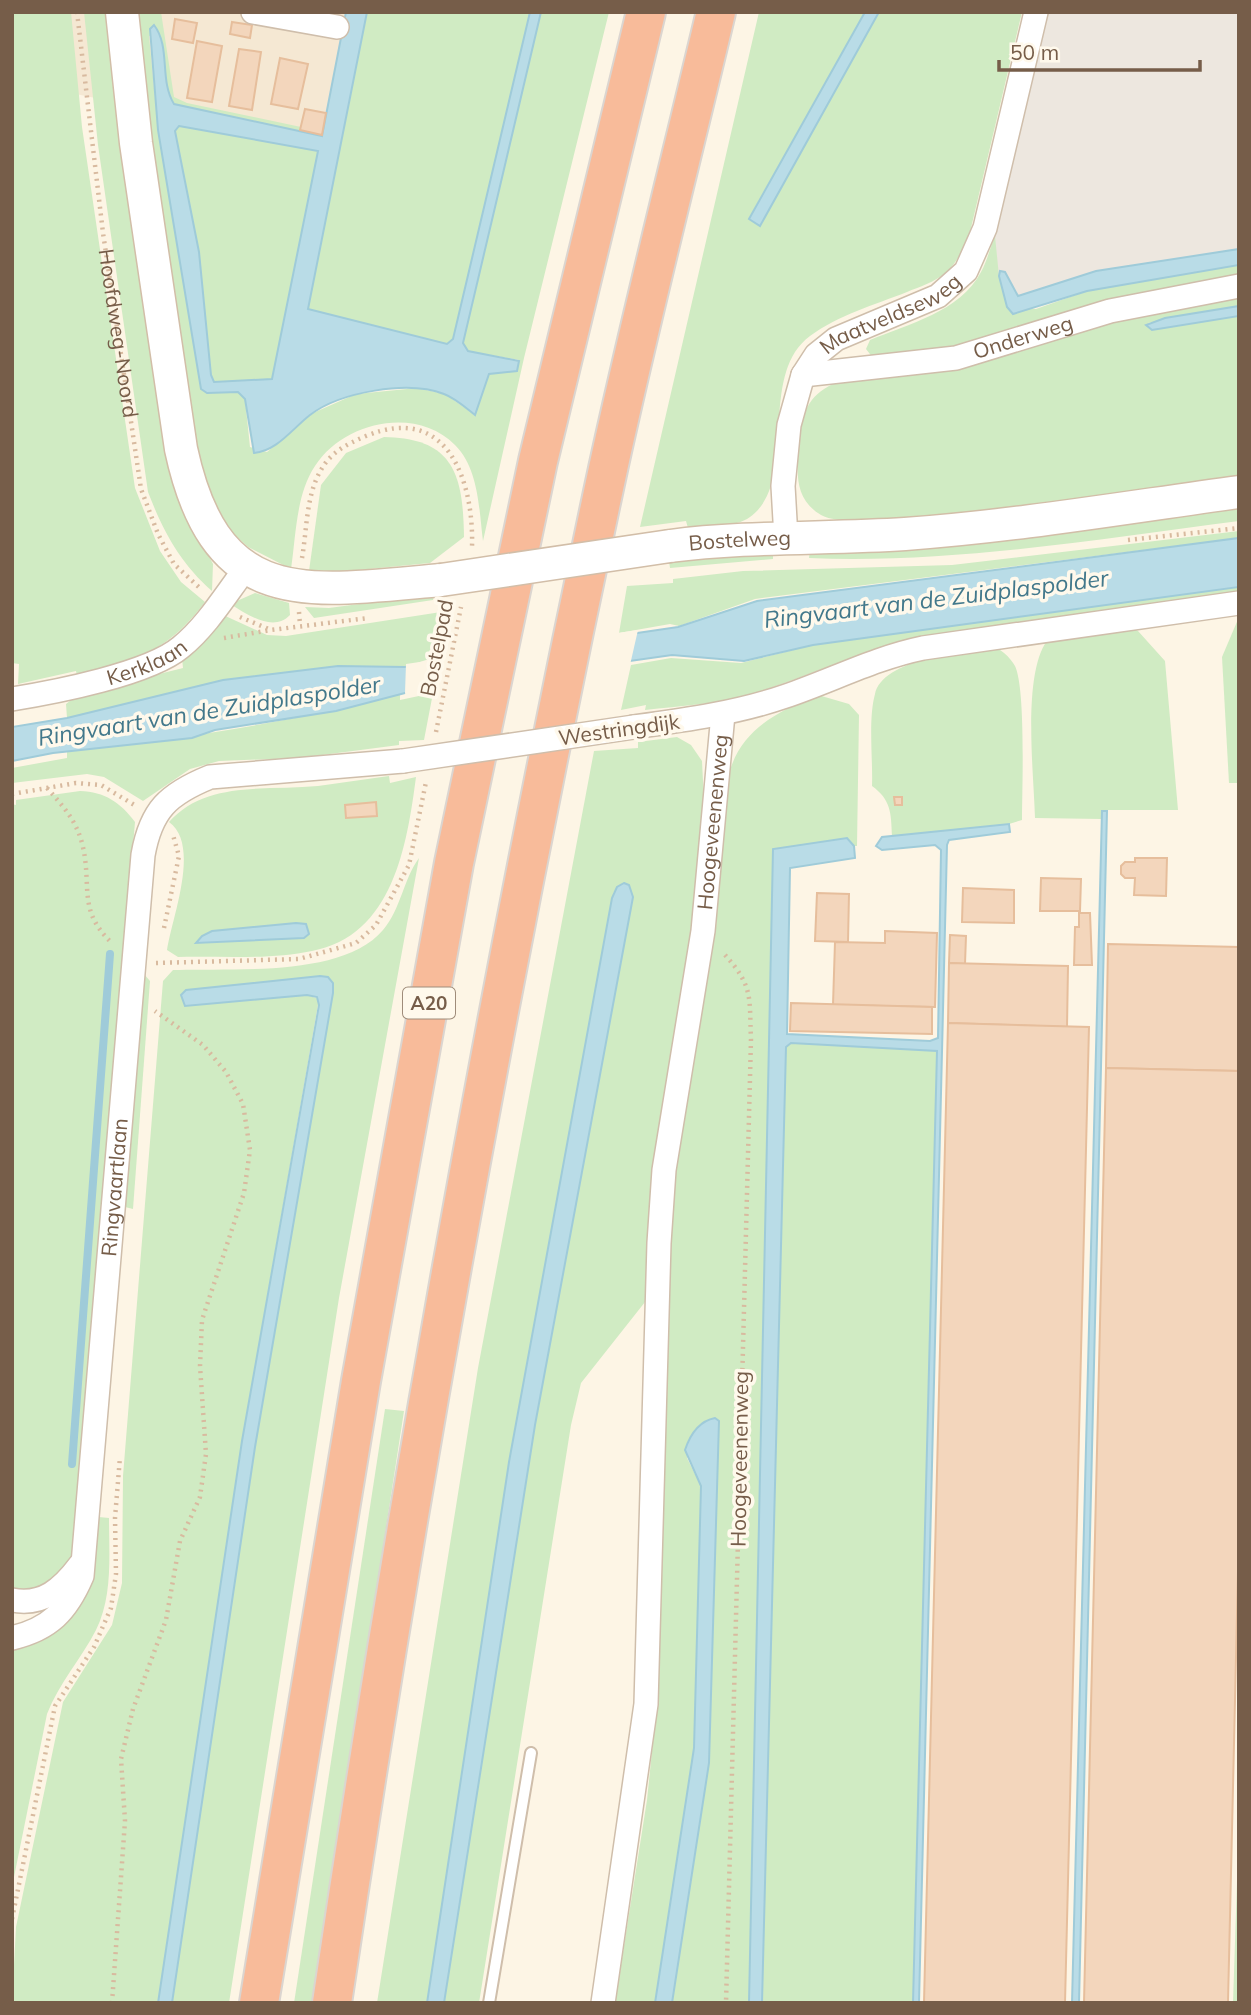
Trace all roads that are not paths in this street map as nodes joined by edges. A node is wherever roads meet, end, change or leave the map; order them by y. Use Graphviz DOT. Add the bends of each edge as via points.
graph roads {
  1 [pos="122,12"];
  2 [pos="253,12"];
  3 [pos="646,12"];
  4 [pos="716,12"];
  5 [pos="1036,12"];
  6 [pos="337,27"];
  7 [pos="1239,286"];
  8 [pos="803,375"];
  9 [pos="1239,492"];
  10 [pos="786,538"];
  11 [pos="246,568"];
  12 [pos="1239,603"];
  13 [pos="12,699"];
  14 [pos="723,714"];
  15 [pos="153,818"];
  16 [pos="85,1557"];
  17 [pos="12,1600"];
  18 [pos="12,1638"];
  19 [pos="531,1753"];
  20 [pos="259,2003"];
  21 [pos="332,2003"];
  22 [pos="489,2003"];
  23 [pos="603,2003"];
  1 -- 11 [label="street" via="138,156 186,474 201,515"];
  2 -- 6 [label="street"];
  3 -- 20 [label="highway, A20" via="538,461 454,863 361,1381"];
  4 -- 21 [label="highway" via="609,464 530,852 432,1382"];
  5 -- 8 [label="street, Maatveldseweg" via="985,228 966,271 938,296 836,339 816,355"];
  7 -- 8 [label="street, Onderweg" via="1110,311 956,358"];
  8 -- 10 [label="street, Maatveldseweg" via="789,425 783,486"];
  9 -- 10 [label="street, Bostelweg" via="988,526"];
  10 -- 11 [label="street, Bostelweg, bridge" via="670,547 452,588 298,588"];
  11 -- 13 [label="street, Kerklaan" via="183,646 165,659 133,671"];
  12 -- 14 [label="street, Westringdijk" via="923,648 887,656 786,696"];
  14 -- 15 [label="street, Westringdijk, bridge" via="403,761 209,777 187,786"];
  14 -- 23 [label="street, Hoogeveenenweg" via="703,931 664,1170 646,1704"];
  15 -- 16 [label="street, Ringvaartlaan" via="143,855"];
  16 -- 17 [label="street" via="66,1584 49,1597"];
  16 -- 18 [label="street, Ringvaartlaan" via="82,1576 60,1616 30,1634"];
  19 -- 22 [label="lane"];
}
